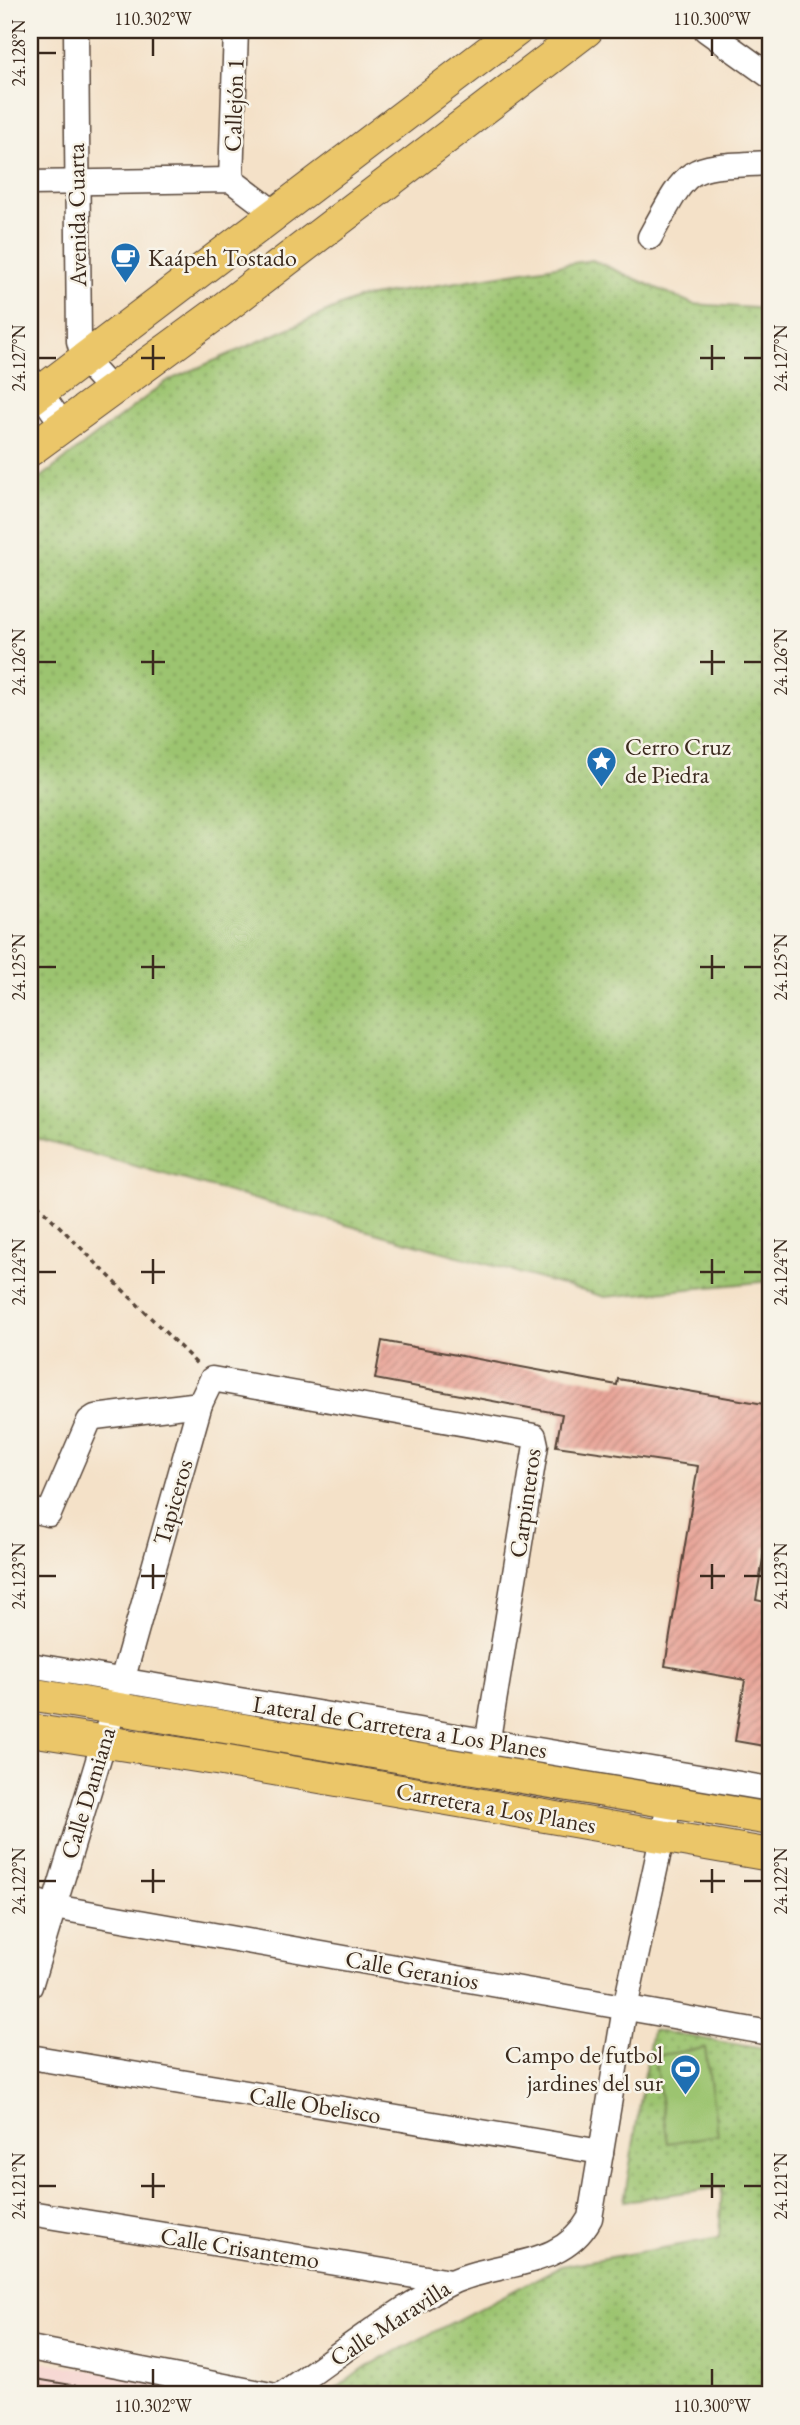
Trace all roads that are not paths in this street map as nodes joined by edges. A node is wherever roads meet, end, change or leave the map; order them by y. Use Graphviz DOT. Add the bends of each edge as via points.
graph roads {
  1 [pos="76,30"];
  2 [pos="236,30"];
  3 [pos="517,30"];
  4 [pos="587,30"];
  5 [pos="706,30"];
  6 [pos="770,76"];
  7 [pos="770,163"];
  8 [pos="231,180"];
  9 [pos="75,181"];
  10 [pos="30,183"];
  11 [pos="276,214"];
  12 [pos="650,237"];
  13 [pos="84,360"];
  14 [pos="33,390"];
  15 [pos="111,390"];
  16 [pos="63,425"];
  17 [pos="30,450"];
  18 [pos="200,1404"];
  19 [pos="39,1512"];
  20 [pos="30,1665"];
  21 [pos="30,1693"];
  22 [pos="118,1694"];
  23 [pos="30,1730"];
  24 [pos="103,1743"];
  25 [pos="485,1755"];
  26 [pos="770,1789"];
  27 [pos="670,1801"];
  28 [pos="770,1819"];
  29 [pos="663,1837"];
  30 [pos="770,1855"];
  31 [pos="30,1900"];
  32 [pos="54,1908"];
  33 [pos="30,1986"];
  34 [pos="625,2008"];
  35 [pos="770,2033"];
  36 [pos="30,2057"];
  37 [pos="601,2152"];
  38 [pos="30,2213"];
  39 [pos="451,2283"];
  40 [pos="30,2348"];
  41 [pos="271,2395"];
  42 [pos="281,2395"];
  1 -- 9 [label="street, Avenida Cuarta"];
  2 -- 8 [label="street, Callejón 1"];
  3 -- 11 [label="main road"];
  4 -- 15 [label="main road"];
  5 -- 6 [label="street"];
  7 -- 12 [label="street" via="711,166 690,173 680,181"];
  8 -- 9 [label="street"];
  8 -- 11 [label="street"];
  9 -- 10 [label="street"];
  9 -- 13 [label="street, Avenida Cuarta" via="79,341"];
  11 -- 13 [label="main road"];
  13 -- 14 [label="main road"];
  13 -- 15 [label="street"];
  14 -- 16 [label="street"];
  15 -- 16 [label="main road"];
  16 -- 17 [label="main road"];
  18 -- 19 [label="street" via="105,1415 89,1421"];
  18 -- 22 [label="street, Tapiceros"];
  18 -- 25 [label="street, Carpinteros" via="212,1380 534,1436"];
  20 -- 22 [label="street, Lateral de Carretera a Los Planes"];
  21 -- 22 [label="main road, Carretera a Los Planes"];
  22 -- 24 [label="street, Calle Damiana"];
  22 -- 25 [label="street, Lateral de Carretera a Los Planes"];
  22 -- 25 [label="main road, Carretera a Los Planes" via="228,1726"];
  23 -- 24 [label="main road, Carretera a Los Planes"];
  24 -- 29 [label="main road, Carretera a Los Planes"];
  24 -- 32 [label="street, Calle Damiana"];
  25 -- 26 [label="street, Lateral de Carretera a Los Planes"];
  25 -- 27 [label="main road, Carretera a Los Planes"];
  27 -- 28 [label="main road, Carretera a Los Planes"];
  27 -- 29 [label="street, Calle Maravilla"];
  29 -- 30 [label="main road, Carretera a Los Planes"];
  29 -- 34 [label="street, Calle Maravilla"];
  31 -- 32 [label="street, Calle Geranios"];
  32 -- 33 [label="street, Calle Damiana"];
  32 -- 34 [label="street, Calle Geranios"];
  34 -- 35 [label="street, Calle Geranios"];
  34 -- 37 [label="street, Calle Maravilla"];
  36 -- 37 [label="street, Calle Obelisco"];
  37 -- 39 [label="street, Calle Maravilla" via="590,2218 582,2233 564,2249"];
  38 -- 39 [label="street, Calle Crisantemo"];
  39 -- 42 [label="street, Calle Maravilla"];
  40 -- 41 [label="street"];
}
